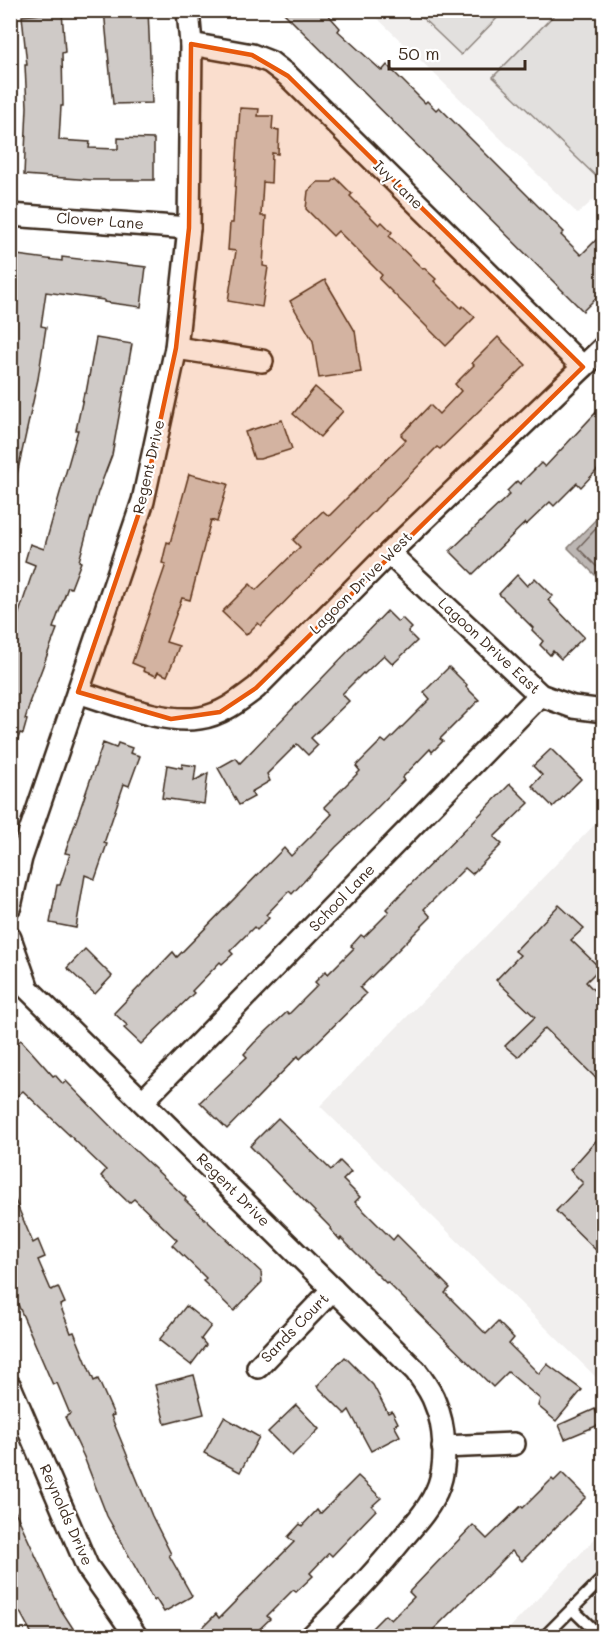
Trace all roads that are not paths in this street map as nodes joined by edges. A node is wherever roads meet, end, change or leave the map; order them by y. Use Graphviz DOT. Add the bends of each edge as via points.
graph roads {
  1 [pos="188,10"];
  2 [pos="191,44"];
  3 [pos="10,214"];
  4 [pos="189,228"];
  5 [pos="603,346"];
  6 [pos="176,348"];
  7 [pos="262,361"];
  8 [pos="583,367"];
  9 [pos="389,553"];
  10 [pos="78,692"];
  11 [pos="540,695"];
  12 [pos="603,711"];
  13 [pos="16,856"];
  14 [pos="10,906"];
  15 [pos="10,938"];
  16 [pos="19,995"];
  17 [pos="143,1101"];
  18 [pos="333,1289"];
  19 [pos="258,1366"];
  20 [pos="10,1386"];
  21 [pos="513,1444"];
  22 [pos="443,1447"];
  23 [pos="603,1577"];
  24 [pos="572,1609"];
  25 [pos="136,1636"];
  26 [pos="312,1636"];
  27 [pos="545,1636"];
  28 [pos="600,1636"];
  1 -- 2 [label="street, Regent Drive"];
  2 -- 4 [label="street, Regent Drive"];
  2 -- 8 [label="street, Ivy Lane" via="252,55 270,62 288,76"];
  3 -- 4 [label="street, Clover Lane"];
  4 -- 6 [label="street, Regent Drive"];
  5 -- 8 [label="street, Lagoon Drive West"];
  6 -- 7 [label="street"];
  6 -- 10 [label="street, Regent Drive" via="143,501"];
  8 -- 9 [label="street, Lagoon Drive West"];
  9 -- 10 [label="street, Lagoon Drive West" via="256,688 220,712 200,718 171,719"];
  9 -- 11 [label="street, Lagoon Drive East"];
  10 -- 13 [label="street, Regent Drive"];
  11 -- 12 [label="street, Lagoon Drive East" via="573,707"];
  11 -- 17 [label="street, School Lane"];
  13 -- 14 [label="street, Regent Drive"];
  15 -- 16 [label="street, Regent Drive"];
  16 -- 17 [label="street, Regent Drive"];
  17 -- 18 [label="street, Regent Drive"];
  18 -- 19 [label="street, Sands Court"];
  18 -- 22 [label="street, Regent Drive" via="423,1381 436,1404"];
  20 -- 25 [label="street, Reynolds Drive" via="87,1566"];
  21 -- 22 [label="street"];
  22 -- 26 [label="street, Regent Drive" via="440,1482 424,1514 374,1574"];
  23 -- 24 [label="lane"];
  24 -- 27 [label="lane"];
  24 -- 28 [label="lane"];
}
